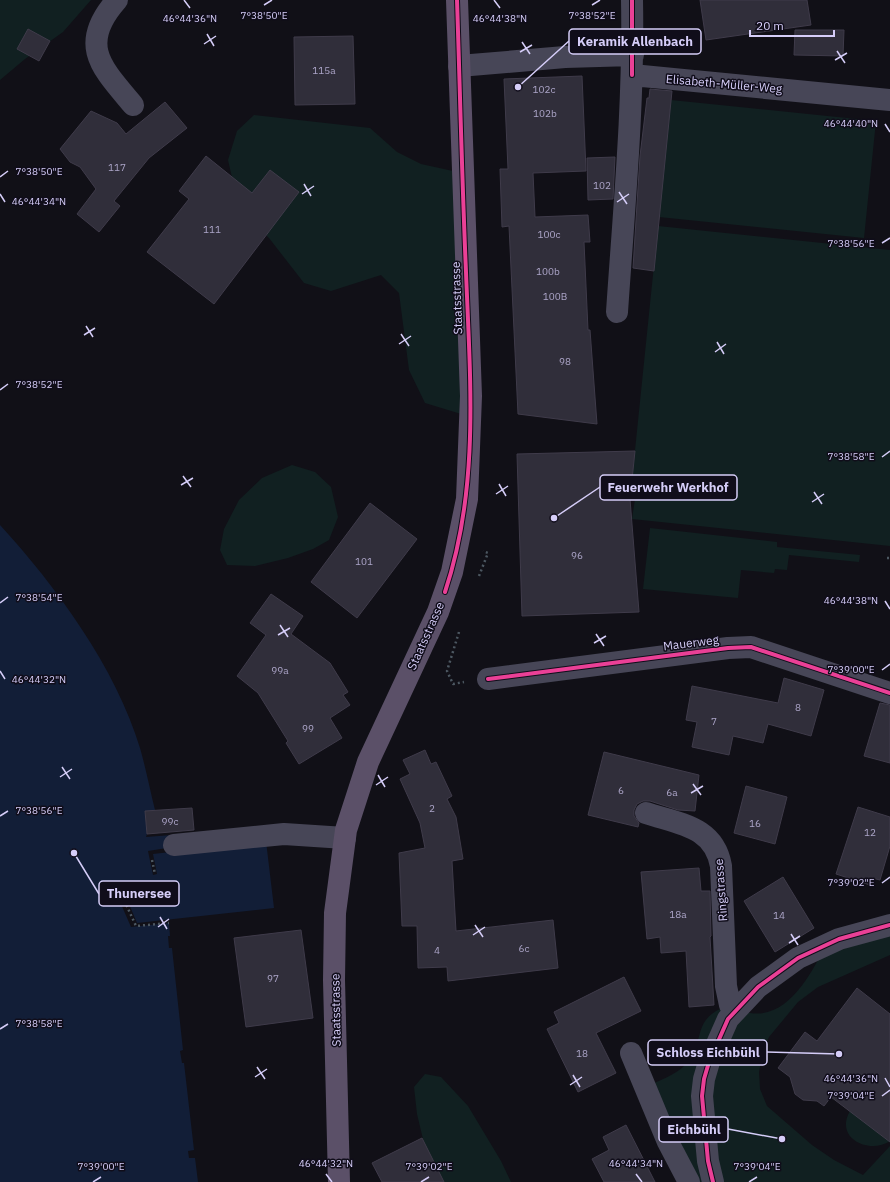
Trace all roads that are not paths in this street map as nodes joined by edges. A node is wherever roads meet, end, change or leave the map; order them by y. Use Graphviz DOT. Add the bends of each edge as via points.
graph roads {
  1 [pos="117,0"];
  2 [pos="457,0"];
  3 [pos="632,0"];
  4 [pos="633,65"];
  5 [pos="458,66"];
  6 [pos="890,100"];
  7 [pos="133,105"];
  8 [pos="617,312"];
  9 [pos="488,679"];
  10 [pos="890,693"];
  11 [pos="646,814"];
  12 [pos="346,838"];
  13 [pos="174,845"];
  14 [pos="890,925"];
  15 [pos="735,1011"];
  16 [pos="631,1053"];
  17 [pos="339,1182"];
  18 [pos="689,1182"];
  19 [pos="713,1182"];
  1 -- 7 [label="street" via="104,18 96,43 97,54 109,76"];
  2 -- 5 [label="main road, Staatsstrasse"];
  3 -- 4 [label="street"];
  4 -- 5 [label="street" via="565,57"];
  4 -- 6 [label="street, Elisabeth-Müller-Weg"];
  4 -- 8 [label="street"];
  5 -- 12 [label="main road, Staatsstrasse" via="471,396 467,499 452,572 438,612 368,762 351,813"];
  9 -- 10 [label="street, Mauerweg" via="751,647"];
  11 -- 15 [label="street, Ringstrasse" via="693,828 709,839 719,854 722,866 726,986 730,1004"];
  12 -- 13 [label="street" via="284,834"];
  12 -- 17 [label="main road, Staatsstrasse" via="335,913"];
  14 -- 15 [label="street" via="839,939 798,958 758,988"];
  15 -- 19 [label="street" via="718,1039 704,1079 702,1096 708,1162"];
  16 -- 18 [label="street" via="668,1142"];
}
